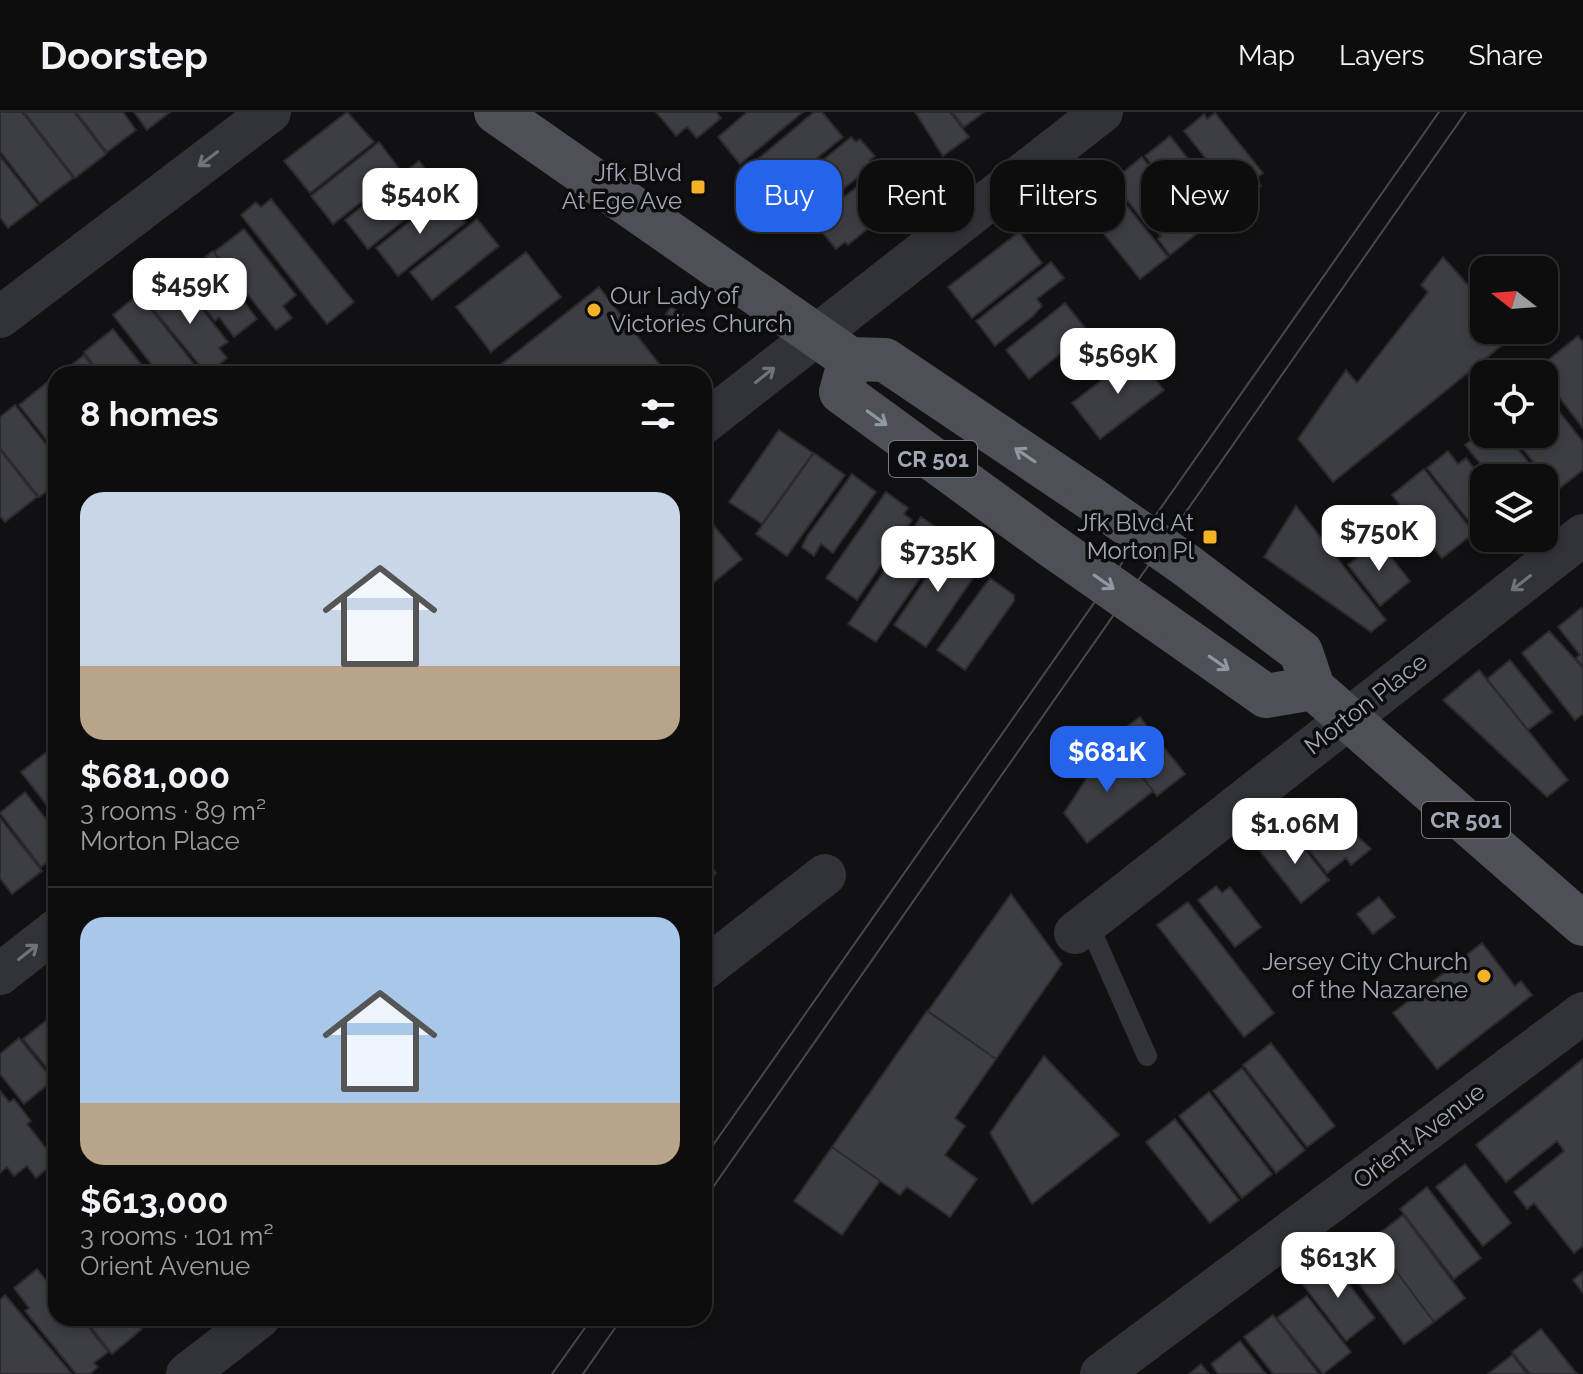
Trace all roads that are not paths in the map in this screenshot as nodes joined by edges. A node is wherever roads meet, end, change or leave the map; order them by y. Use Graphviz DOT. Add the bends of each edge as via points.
graph roads {
  1 [pos="270,112"];
  2 [pos="496,112"];
  3 [pos="1102,112"];
  4 [pos="0,317"];
  5 [pos="832,347"];
  6 [pos="712,418"];
  7 [pos="1583,535"];
  8 [pos="1313,688"];
  9 [pos="1349,717"];
  10 [pos="825,875"];
  11 [pos="1583,924"];
  12 [pos="1082,928"];
  13 [pos="48,936"];
  14 [pos="712,963"];
  15 [pos="0,974"];
  16 [pos="1583,1013"];
  17 [pos="1147,1056"];
  18 [pos="249,1326"];
  19 [pos="187,1374"];
  20 [pos="1101,1374"];
  1 -- 4 [label="street, one-way"];
  2 -- 5 [label="main road, CR 501"];
  3 -- 5 [label="street"];
  6 -- 5 [label="street, one-way"];
  8 -- 5 [label="main road, CR 501, one-way, bridge" via="1301,652 1186,565 885,360"];
  5 -- 8 [label="main road, CR 501, one-way, bridge" via="841,392 1052,546 1266,696"];
  7 -- 9 [label="street, Morton Place, one-way"];
  8 -- 9 [label="main road, CR 501"];
  9 -- 11 [label="main road, CR 501"];
  9 -- 12 [label="street, Morton Place"];
  10 -- 14 [label="street"];
  12 -- 17 [label="lane"];
  15 -- 13 [label="street, one-way"];
  16 -- 20 [label="street, Orient Avenue"];
  18 -- 19 [label="street"];
}
